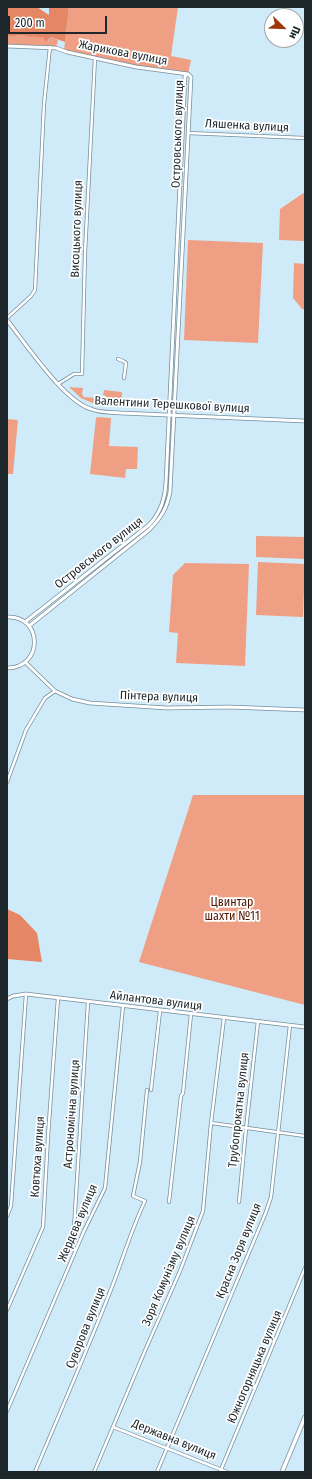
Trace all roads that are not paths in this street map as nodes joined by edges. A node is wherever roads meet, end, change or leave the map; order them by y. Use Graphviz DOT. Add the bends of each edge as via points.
graph roads {
  1 [pos="7,46"];
  2 [pos="50,48"];
  3 [pos="95,58"];
  4 [pos="188,74"];
  5 [pos="188,133"];
  6 [pos="305,138"];
  7 [pos="7,319"];
  8 [pos="118,359"];
  9 [pos="124,378"];
  10 [pos="58,384"];
  11 [pos="169,415"];
  12 [pos="174,415"];
  13 [pos="305,421"];
  14 [pos="128,541"];
  15 [pos="129,546"];
  16 [pos="86,574"];
  17 [pos="88,578"];
  18 [pos="7,617"];
  19 [pos="25,622"];
  20 [pos="29,626"];
  21 [pos="25,662"];
  22 [pos="7,668"];
  23 [pos="55,691"];
  24 [pos="305,710"];
  25 [pos="7,782"];
  26 [pos="26,994"];
  27 [pos="58,998"];
  28 [pos="7,999"];
  29 [pos="88,1002"];
  30 [pos="123,1006"];
  31 [pos="160,1011"];
  32 [pos="191,1014"];
  33 [pos="224,1018"];
  34 [pos="258,1021"];
  35 [pos="290,1025"];
  36 [pos="305,1027"];
  37 [pos="211,1123"];
  38 [pos="246,1129"];
  39 [pos="278,1133"];
  40 [pos="305,1136"];
  41 [pos="169,1202"];
  42 [pos="239,1202"];
  43 [pos="7,1216"];
  44 [pos="74,1228"];
  45 [pos="305,1268"];
  46 [pos="7,1310"];
  47 [pos="7,1411"];
  48 [pos="305,1417"];
  49 [pos="113,1427"];
  50 [pos="166,1448"];
  51 [pos="220,1471"];
  52 [pos="35,1472"];
  53 [pos="94,1472"];
  54 [pos="157,1472"];
  55 [pos="227,1472"];
  56 [pos="282,1472"];
  1 -- 2 [label="street, Жарикова вулиця"];
  2 -- 3 [label="street, Жарикова вулиця"];
  2 -- 7 [label="street" via="44,104 35,290"];
  3 -- 4 [label="street, Жарикова вулиця"];
  3 -- 10 [label="street, Висоцького вулиця" via="82,374 74,374"];
  4 -- 5 [label="street, Островського вулиця"];
  4 -- 11 [label="street, Островського вулиця" via="185,76"];
  5 -- 6 [label="street, Ляшенка вулиця"];
  5 -- 12 [label="street, Островського вулиця"];
  7 -- 10 [label="street, Валентини Терешкової вулиця"];
  8 -- 9 [label="street" via="126,363"];
  10 -- 11 [label="street, Валентини Терешкової вулиця" via="77,402 91,410"];
  11 -- 12 [label="street, Валентини Терешкової вулиця"];
  11 -- 14 [label="street, Островського вулиця" via="163,504 154,519"];
  12 -- 13 [label="street, Валентини Терешкової вулиця"];
  12 -- 15 [label="street, Островського вулиця" via="168,502 159,520"];
  14 -- 15 [label="street"];
  14 -- 16 [label="street, Островського вулиця"];
  15 -- 17 [label="street, Островського вулиця"];
  16 -- 17 [label="street"];
  16 -- 19 [label="street, Островського вулиця"];
  17 -- 20 [label="street, Островського вулиця"];
  18 -- 19 [label="street"];
  19 -- 20 [label="street"];
  20 -- 21 [label="street" via="35,644 33,652"];
  21 -- 22 [label="street"];
  21 -- 23 [label="street, Пінтера вулиця"];
  23 -- 24 [label="street, Пінтера вулиця" via="72,699 90,703 167,708"];
  23 -- 25 [label="street" via="45,698 26,730"];
  26 -- 27 [label="street, Айлантова вулиця"];
  26 -- 28 [label="street, Айлантова вулиця"];
  26 -- 43 [label="street" via="11,1206"];
  27 -- 29 [label="street, Айлантова вулиця"];
  27 -- 46 [label="street, Ковтюха вулиця" via="43,1227"];
  29 -- 30 [label="street, Айлантова вулиця"];
  29 -- 44 [label="street, Астрономічна вулиця"];
  30 -- 31 [label="street, Айлантова вулиця"];
  30 -- 47 [label="street, Жердєва вулиця" via="105,1188"];
  31 -- 32 [label="street, Айлантова вулиця"];
  31 -- 52 [label="street, Суворова вулиця" via="140,1162 133,1196 145,1201 94,1334"];
  32 -- 33 [label="street, Айлантова вулиця"];
  32 -- 41 [label="street"];
  33 -- 34 [label="street, Айлантова вулиця"];
  33 -- 37 [label="street, Зоря Комунізму вулиця"];
  34 -- 35 [label="street, Айлантова вулиця"];
  34 -- 38 [label="street, Трубопрокатна вулиця"];
  35 -- 36 [label="street, Айлантова вулиця"];
  35 -- 39 [label="street, Красна Зоря вулиця"];
  37 -- 38 [label="street"];
  37 -- 49 [label="street, Зоря Комунізму вулиця" via="203,1211"];
  38 -- 39 [label="street"];
  38 -- 42 [label="street, Трубопрокатна вулиця"];
  39 -- 40 [label="street"];
  39 -- 50 [label="street, Красна Зоря вулиця" via="271,1197 266,1212"];
  45 -- 51 [label="street, Южногорняцька вулиця"];
  48 -- 56 [label="main road"];
  49 -- 50 [label="street, Державна вулиця"];
  49 -- 53 [label="street, Зоря Комунізму вулиця"];
  50 -- 51 [label="street, Державна вулиця"];
  50 -- 54 [label="street, Красна Зоря вулиця"];
  51 -- 55 [label="street, Державна вулиця"];
}
